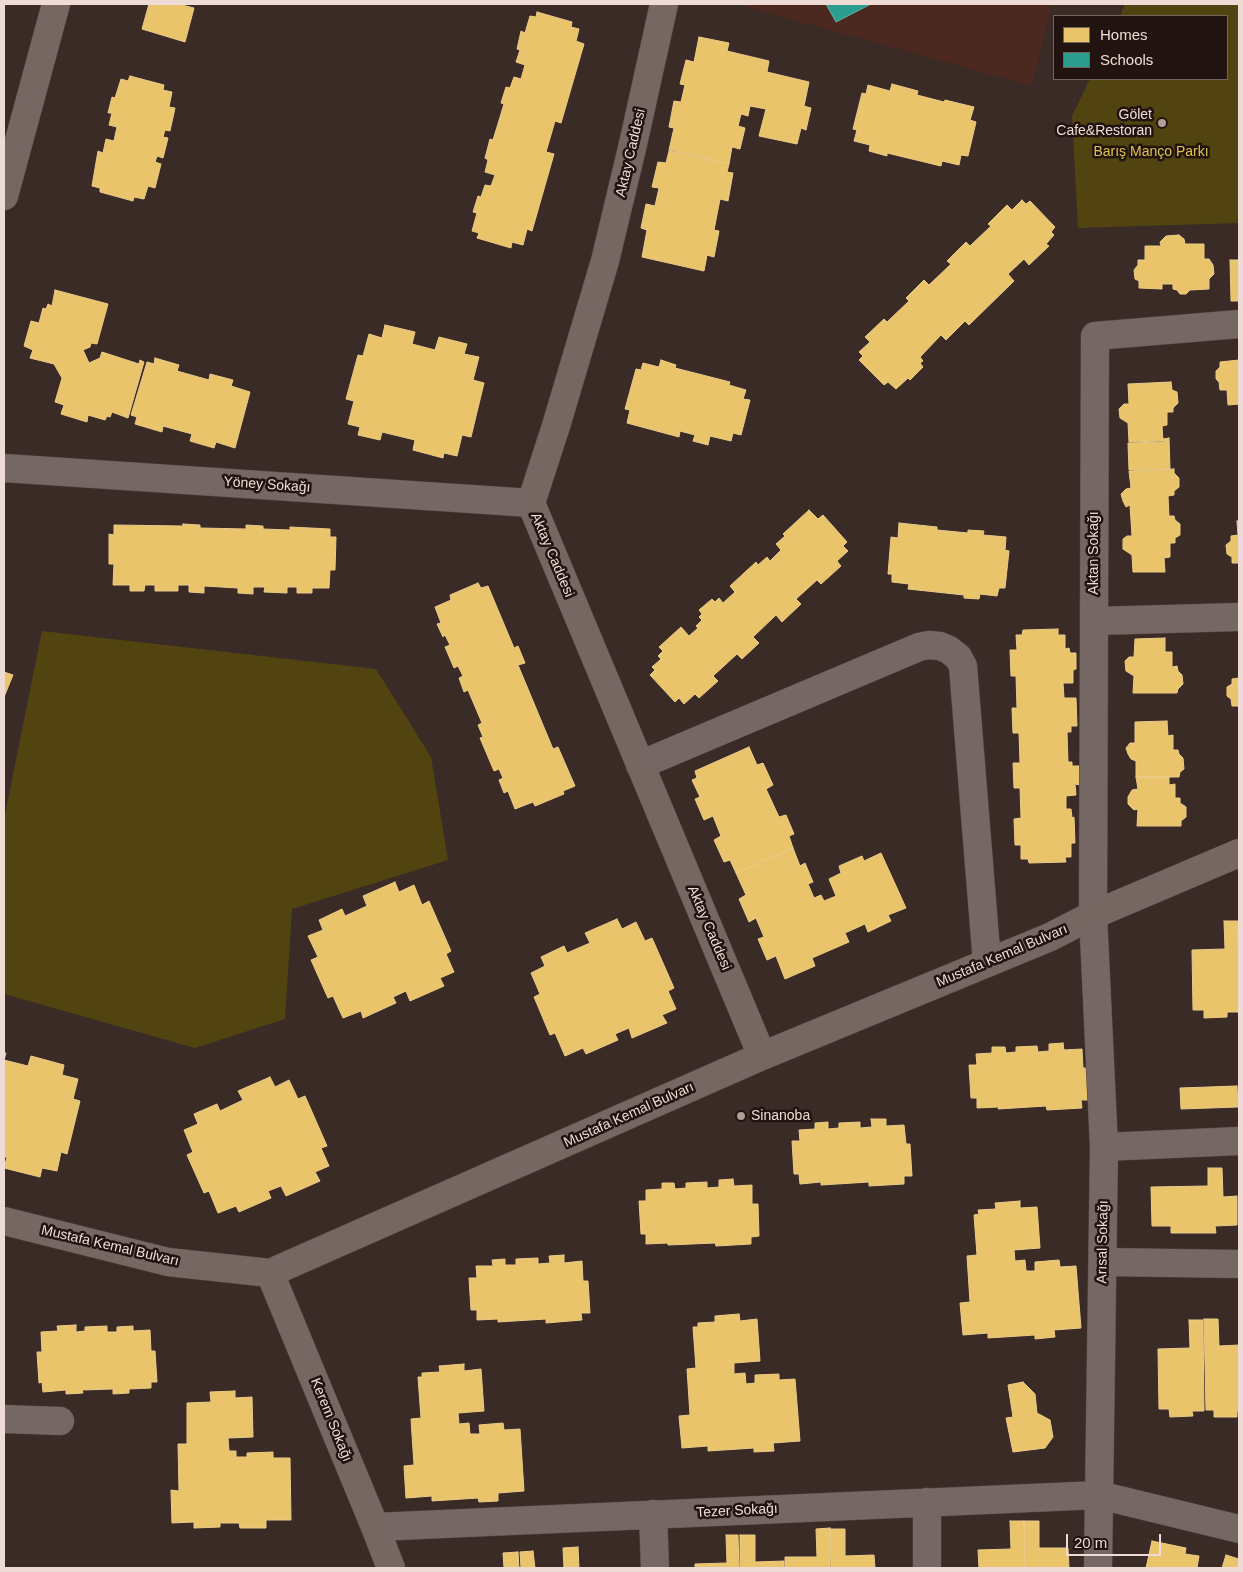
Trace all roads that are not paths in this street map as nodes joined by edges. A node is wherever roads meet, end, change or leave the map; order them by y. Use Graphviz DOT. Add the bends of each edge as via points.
graph roads {
  1 [pos="56,4"];
  2 [pos="664,4"];
  3 [pos="4,196"];
  4 [pos="1239,324"];
  5 [pos="4,468"];
  6 [pos="531,503"];
  7 [pos="1239,616"];
  8 [pos="1094,621"];
  9 [pos="640,765"];
  10 [pos="1239,853"];
  11 [pos="1092,915"];
  12 [pos="987,963"];
  13 [pos="762,1056"];
  14 [pos="1239,1141"];
  15 [pos="1104,1147"];
  16 [pos="4,1221"];
  17 [pos="1103,1262"];
  18 [pos="1239,1264"];
  19 [pos="270,1273"];
  20 [pos="4,1419"];
  21 [pos="60,1421"];
  22 [pos="1100,1495"];
  23 [pos="927,1502"];
  24 [pos="653,1514"];
  25 [pos="375,1527"];
  26 [pos="1239,1529"];
  27 [pos="391,1568"];
  28 [pos="655,1568"];
  29 [pos="926,1568"];
  30 [pos="1098,1568"];
  1 -- 3 [label="main road"];
  2 -- 6 [label="main road, Aktay Caddesi" via="605,261"];
  4 -- 8 [label="street, Aktan Sokağı" via="1095,336"];
  5 -- 6 [label="street, Yöney Sokağı"];
  6 -- 9 [label="main road, Aktay Caddesi"];
  7 -- 8 [label="street"];
  8 -- 11 [label="street, Aktan Sokağı"];
  9 -- 12 [label="street" via="919,647 940,646 949,650 963,666"];
  9 -- 13 [label="main road, Aktay Caddesi"];
  10 -- 11 [label="main road, Mustafa Kemal Bulvarı"];
  11 -- 12 [label="main road, Mustafa Kemal Bulvarı" via="1050,938"];
  11 -- 15 [label="street, Arısal Sokağı"];
  12 -- 13 [label="main road, Mustafa Kemal Bulvarı"];
  13 -- 19 [label="main road, Mustafa Kemal Bulvarı"];
  14 -- 15 [label="street"];
  15 -- 17 [label="street, Arısal Sokağı"];
  16 -- 19 [label="main road, Mustafa Kemal Bulvarı" via="168,1262"];
  17 -- 18 [label="street"];
  17 -- 22 [label="street, Arısal Sokağı"];
  19 -- 25 [label="main road, Kerem Sokağı"];
  20 -- 21 [label="street"];
  22 -- 23 [label="street, Tezer Sokağı"];
  22 -- 26 [label="street, Tezer Sokağı"];
  22 -- 30 [label="street, Arısal Sokağı"];
  23 -- 24 [label="street, Tezer Sokağı"];
  23 -- 29 [label="street"];
  24 -- 25 [label="street, Tezer Sokağı"];
  24 -- 28 [label="street"];
  25 -- 27 [label="main road, Kerem Sokağı"];
}
